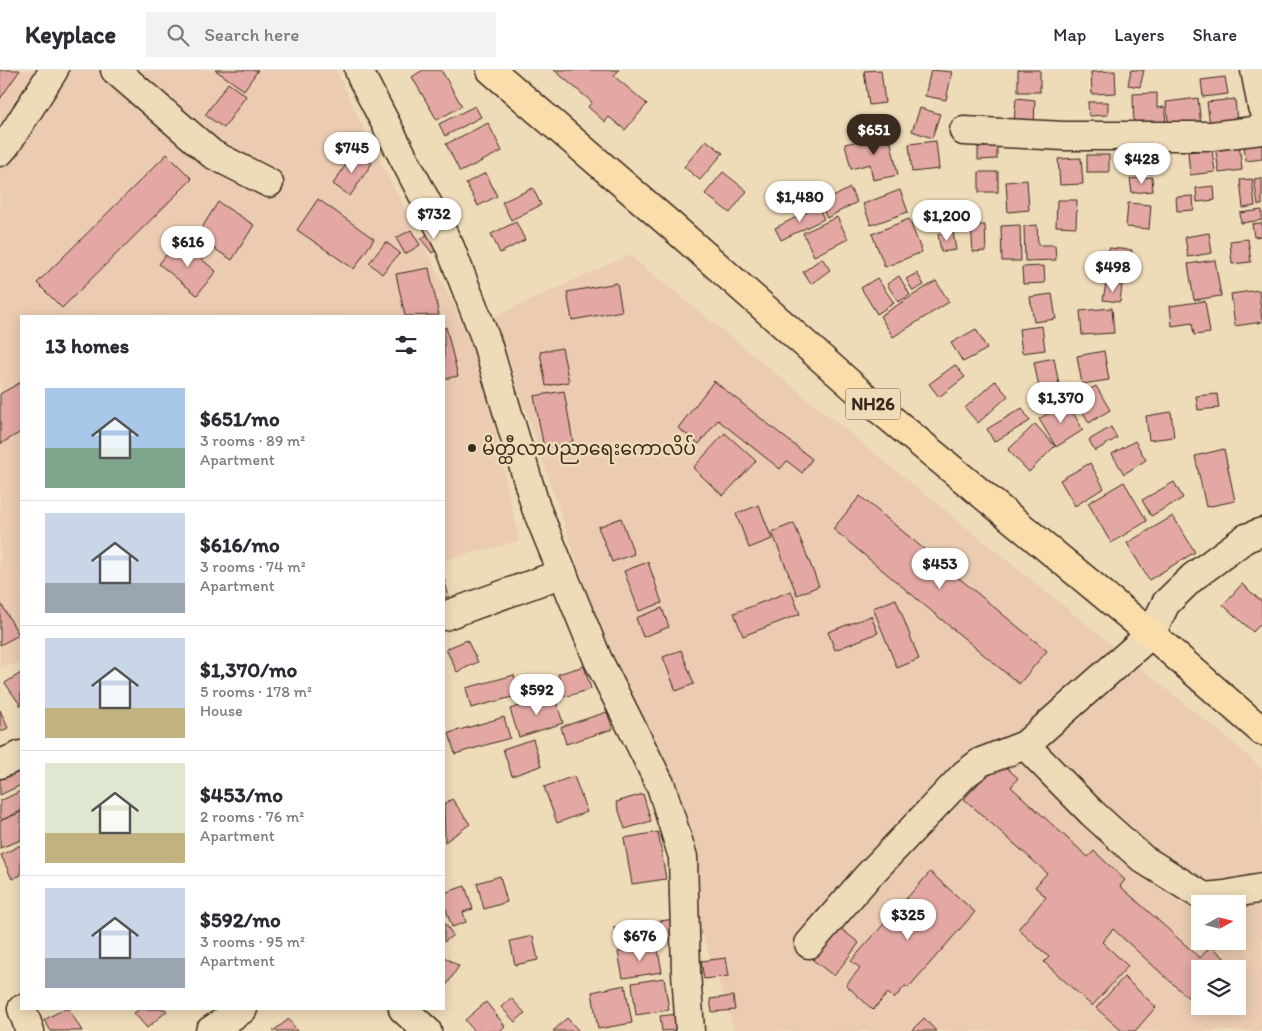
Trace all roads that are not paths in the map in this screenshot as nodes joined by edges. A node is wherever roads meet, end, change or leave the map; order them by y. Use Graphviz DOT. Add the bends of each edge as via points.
graph roads {
  1 [pos="54,70"];
  2 [pos="116,70"];
  3 [pos="359,70"];
  4 [pos="491,70"];
  5 [pos="1255,70"];
  6 [pos="1262,107"];
  7 [pos="1262,130"];
  8 [pos="964,131"];
  9 [pos="0,152"];
  10 [pos="269,183"];
  11 [pos="1262,532"];
  12 [pos="563,574"];
  13 [pos="445,616"];
  14 [pos="1151,634"];
  15 [pos="1262,731"];
  16 [pos="1025,745"];
  17 [pos="20,755"];
  18 [pos="0,764"];
  19 [pos="1262,888"];
  20 [pos="809,944"];
  21 [pos="22,1010"];
  22 [pos="242,1010"];
  23 [pos="404,1010"];
  24 [pos="30,1031"];
  25 [pos="210,1031"];
  26 [pos="427,1031"];
  27 [pos="690,1031"];
  1 -- 9 [label="street"];
  2 -- 10 [label="street" via="212,154"];
  3 -- 12 [label="street" via="450,247 486,340 536,508"];
  4 -- 14 [label="highway, NH26" via="873,404"];
  5 -- 6 [label="street"];
  7 -- 8 [label="street" via="1211,136 1064,136"];
  11 -- 14 [label="street" via="1246,538 1193,577 1166,603"];
  12 -- 13 [label="street"];
  12 -- 27 [label="street" via="598,660 661,786 683,857"];
  14 -- 15 [label="highway, NH26"];
  14 -- 16 [label="street"];
  16 -- 19 [label="street" via="1143,859 1204,897"];
  16 -- 20 [label="street" via="981,762 965,774 867,877"];
  17 -- 18 [label="street"];
  21 -- 24 [label="street"];
  22 -- 25 [label="street"];
  23 -- 26 [label="street"];
}
